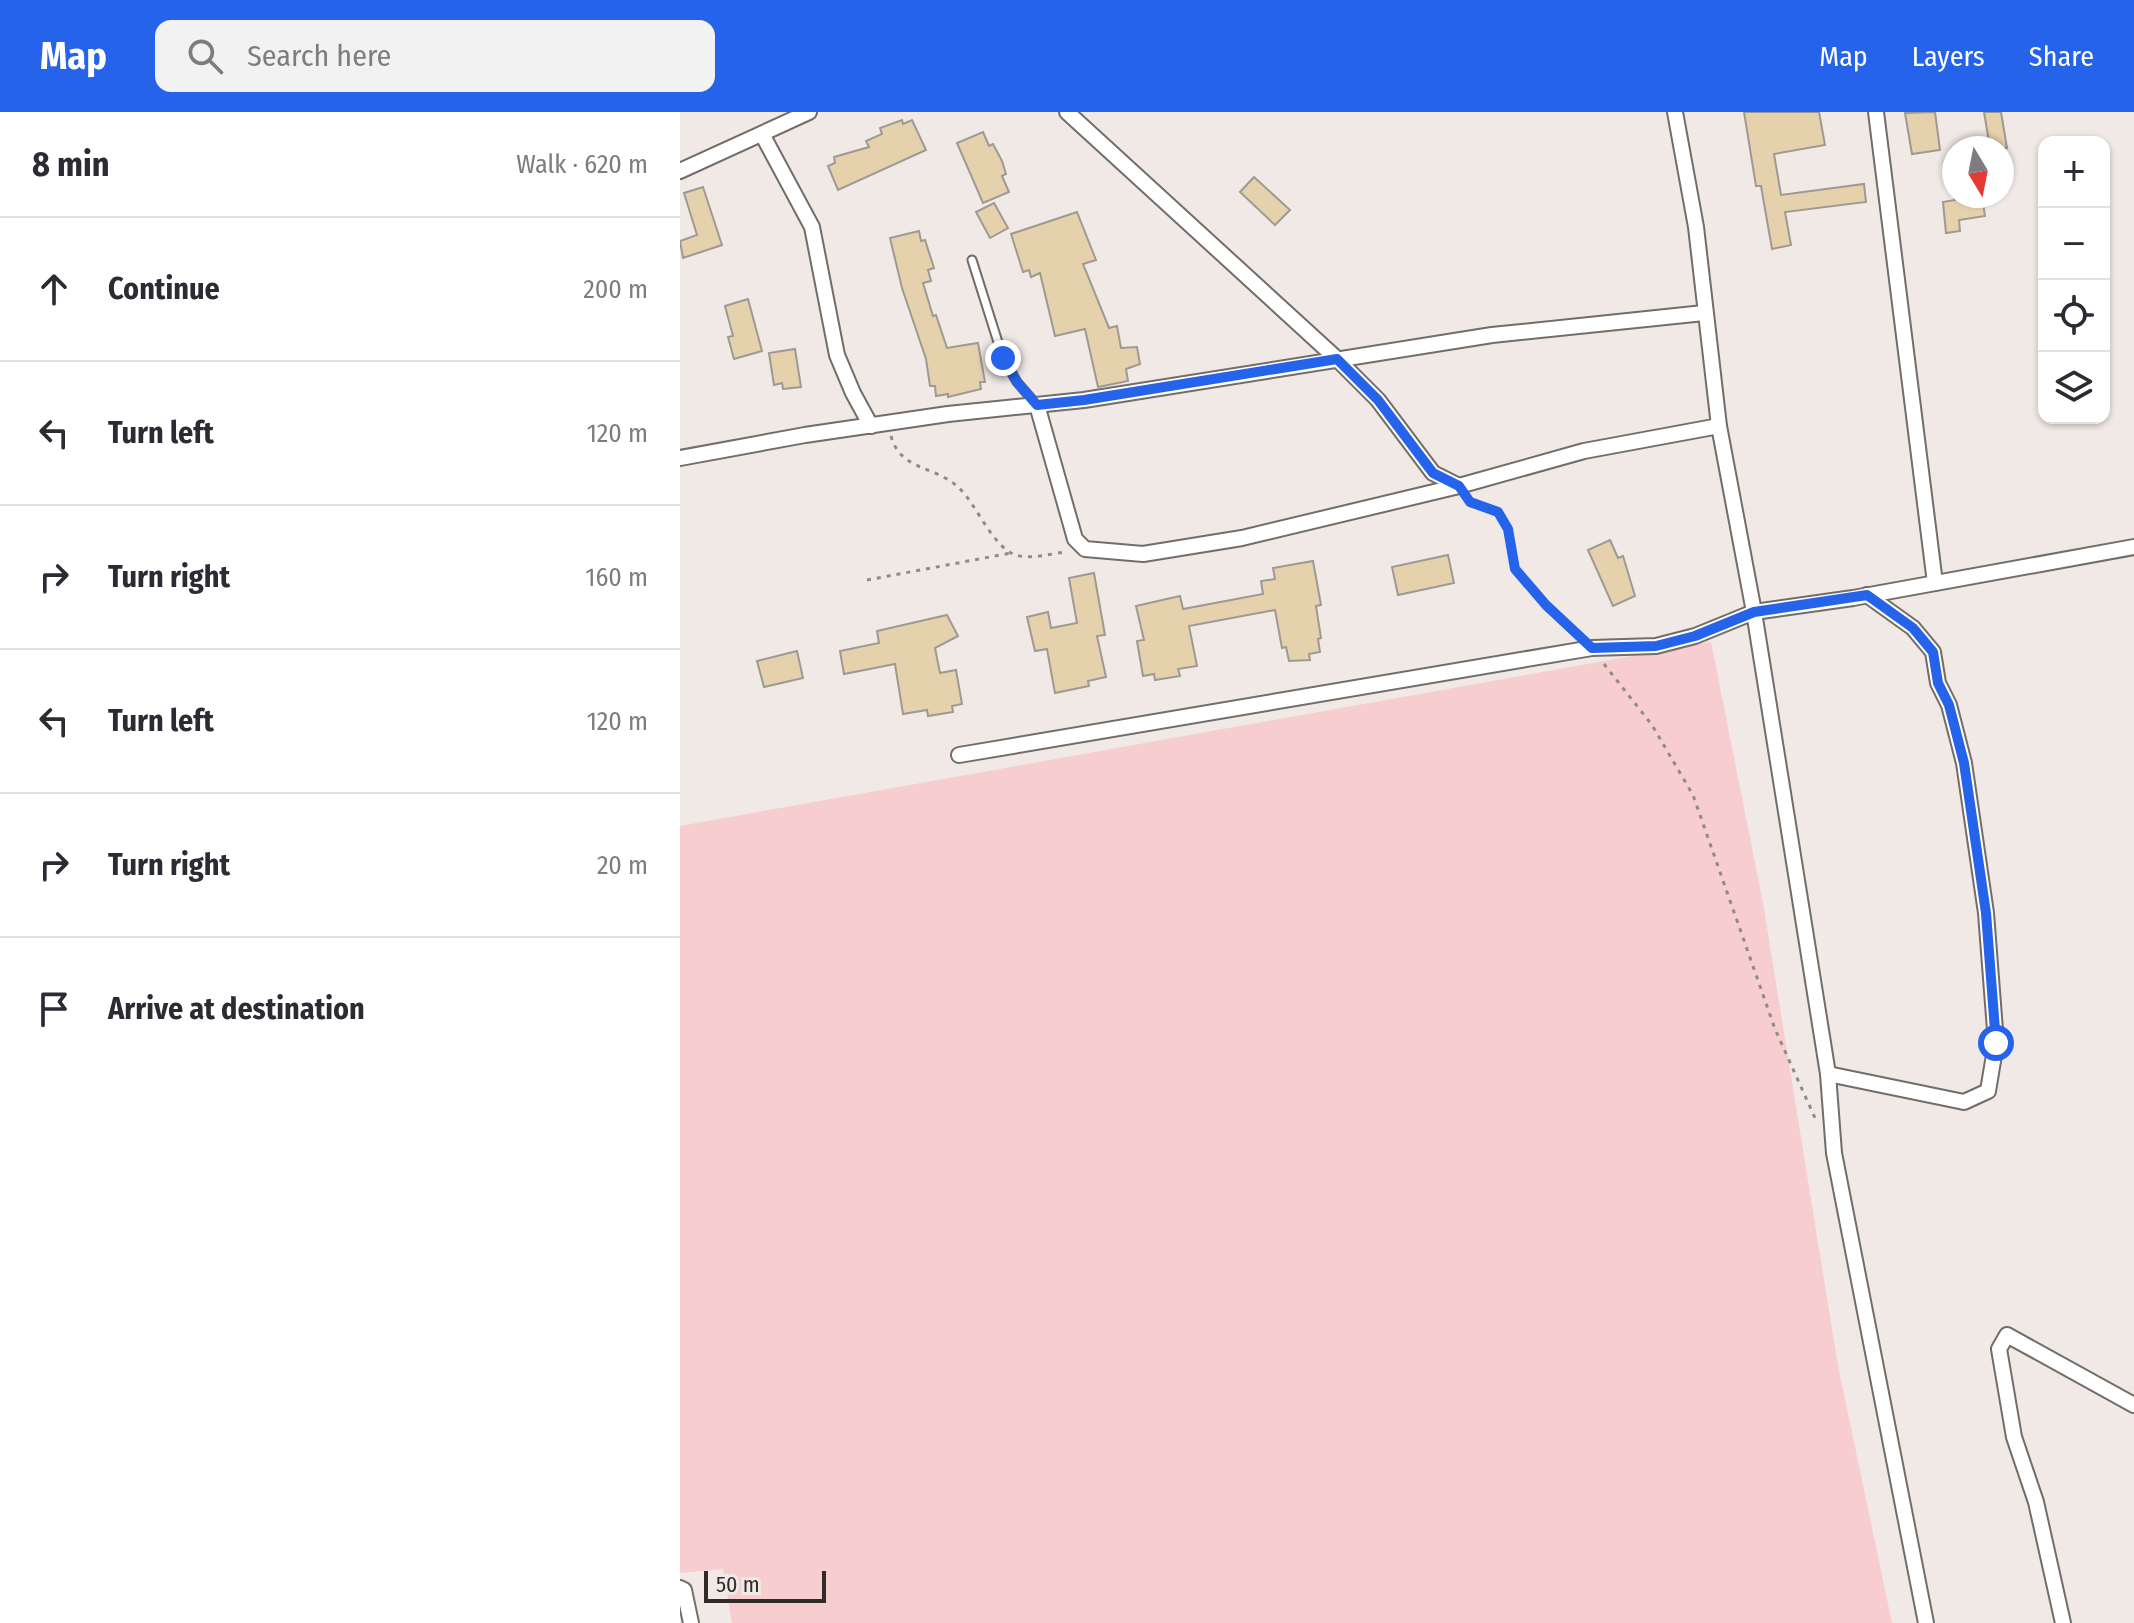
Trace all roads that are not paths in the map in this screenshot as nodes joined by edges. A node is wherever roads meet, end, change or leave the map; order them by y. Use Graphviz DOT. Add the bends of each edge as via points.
graph roads {
  1 [pos="809,112"];
  2 [pos="1067,112"];
  3 [pos="1675,112"];
  4 [pos="1876,112"];
  5 [pos="762,134"];
  6 [pos="680,171"];
  7 [pos="972,260"];
  8 [pos="1704,313"];
  9 [pos="1337,359"];
  10 [pos="1037,405"];
  11 [pos="871,426"];
  12 [pos="1719,426"];
  13 [pos="680,458"];
  14 [pos="1459,486"];
  15 [pos="2134,547"];
  16 [pos="1935,583"];
  17 [pos="1867,595"];
  18 [pos="1754,612"];
  19 [pos="959,755"];
  20 [pos="1828,1074"];
  21 [pos="2134,1405"];
  22 [pos="680,1588"];
  23 [pos="691,1623"];
  24 [pos="1926,1623"];
  25 [pos="2063,1623"];
  1 -- 5 [label="street"];
  2 -- 9 [label="street"];
  3 -- 8 [label="street" via="1696,227"];
  4 -- 16 [label="street"];
  5 -- 6 [label="street"];
  5 -- 11 [label="street" via="812,227 837,355"];
  7 -- 10 [label="lane" via="1003,358"];
  8 -- 9 [label="street" via="1492,335"];
  8 -- 12 [label="street"];
  9 -- 10 [label="street"];
  9 -- 14 [label="street" via="1378,400 1433,473"];
  10 -- 11 [label="street"];
  10 -- 14 [label="street" via="1075,539 1085,549 1143,554 1242,538"];
  11 -- 13 [label="street"];
  12 -- 14 [label="street" via="1584,451"];
  12 -- 18 [label="street"];
  15 -- 16 [label="street"];
  16 -- 17 [label="street"];
  17 -- 18 [label="street"];
  17 -- 20 [label="street" via="1913,628 1933,652 1938,683 1949,705 1964,763 1986,913 1996,1043 1988,1091 1964,1102"];
  18 -- 19 [label="street" via="1656,646 1592,648"];
  18 -- 20 [label="street"];
  20 -- 24 [label="street" via="1834,1153"];
  21 -- 25 [label="street" via="2007,1335 1999,1349 2014,1437 2036,1502"];
  22 -- 23 [label="street"];
}
